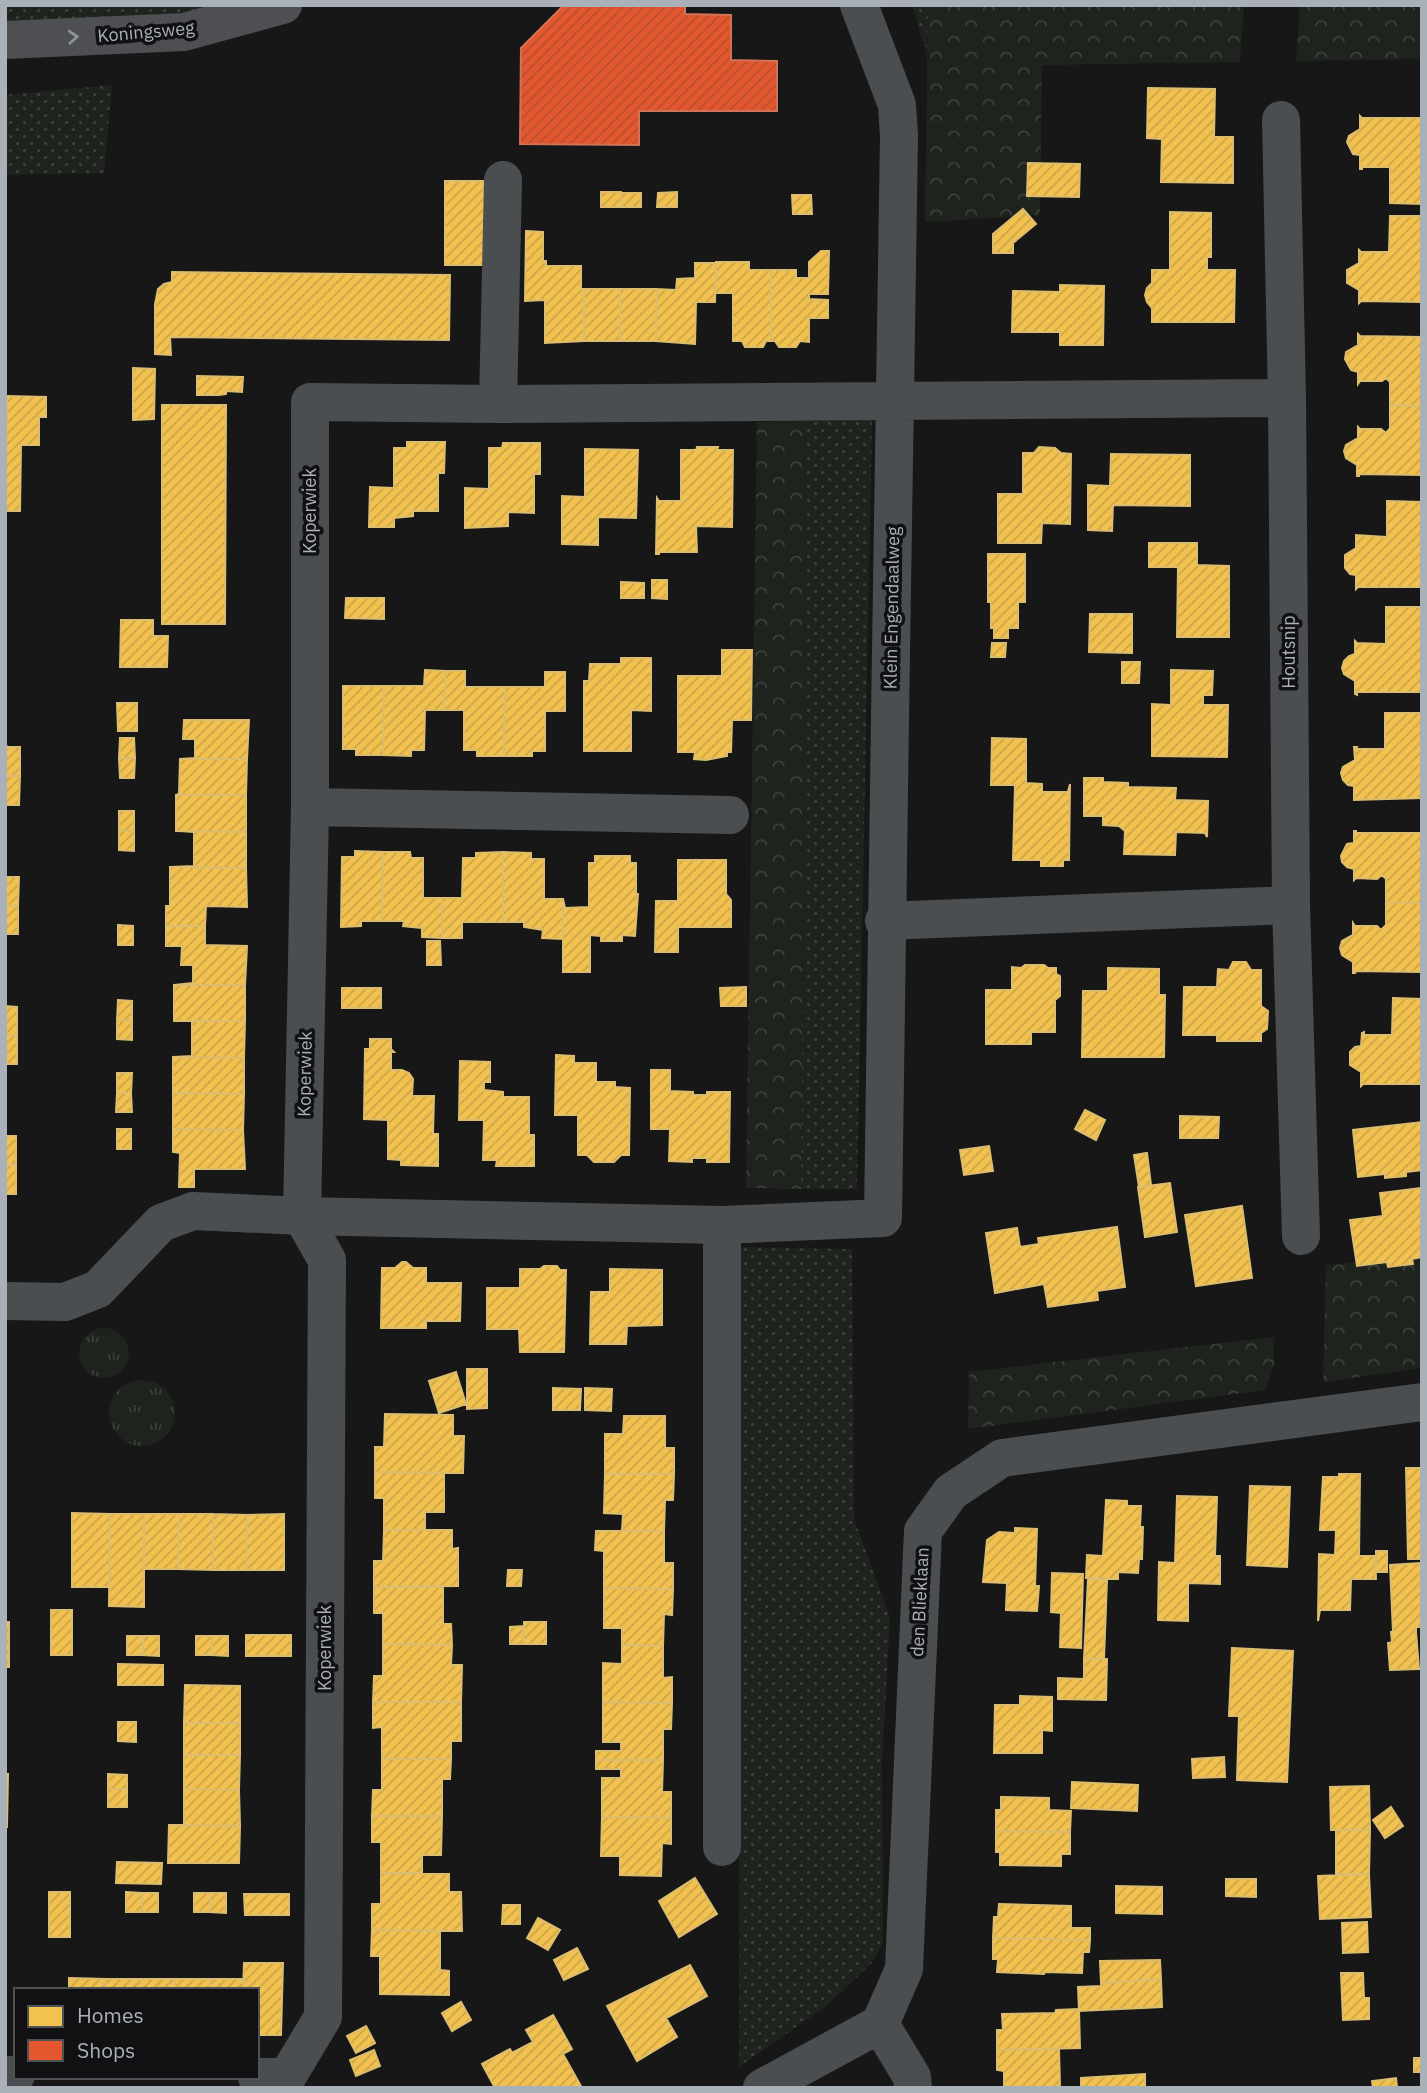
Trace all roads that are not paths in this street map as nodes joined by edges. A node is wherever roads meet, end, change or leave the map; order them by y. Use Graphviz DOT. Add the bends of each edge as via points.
graph roads {
  1 [pos="284,5"];
  2 [pos="859,5"];
  3 [pos="5,40"];
  4 [pos="1281,120"];
  5 [pos="503,180"];
  6 [pos="1287,398"];
  7 [pos="897,400"];
  8 [pos="498,404"];
  9 [pos="310,807"];
  10 [pos="730,815"];
  11 [pos="1292,905"];
  12 [pos="884,921"];
  13 [pos="302,1216"];
  14 [pos="722,1225"];
  15 [pos="1301,1236"];
  16 [pos="5,1301"];
  17 [pos="1422,1402"];
  18 [pos="722,1847"];
  19 [pos="880,2024"];
  20 [pos="272,2077"];
  21 [pos="761,2088"];
  22 [pos="913,2088"];
  3 -- 1 [label="main road, Koningsweg, one-way" via="184,32"];
  2 -- 7 [label="street, Klein Engendaalweg" via="897,105"];
  4 -- 6 [label="street, Houtsnip"];
  5 -- 8 [label="street"];
  6 -- 7 [label="street"];
  6 -- 11 [label="street, Houtsnip"];
  7 -- 8 [label="street, Koperwiek"];
  7 -- 12 [label="street, Klein Engendaalweg"];
  8 -- 9 [label="street, Koperwiek" via="310,402"];
  9 -- 10 [label="street"];
  9 -- 13 [label="street, Koperwiek"];
  11 -- 12 [label="street"];
  11 -- 15 [label="street, Houtsnip"];
  12 -- 14 [label="street, Klein Engendaalweg" via="883,1218"];
  13 -- 14 [label="street"];
  13 -- 16 [label="street" via="193,1211 161,1223 98,1289 65,1302"];
  13 -- 20 [label="street, Koperwiek" via="327,1260 323,2017"];
  14 -- 18 [label="street"];
  17 -- 19 [label="street, den Blieklaan" via="1002,1458 951,1492 923,1531 904,1969"];
  19 -- 21 [label="street"];
  19 -- 22 [label="street" via="912,2077"];
}
